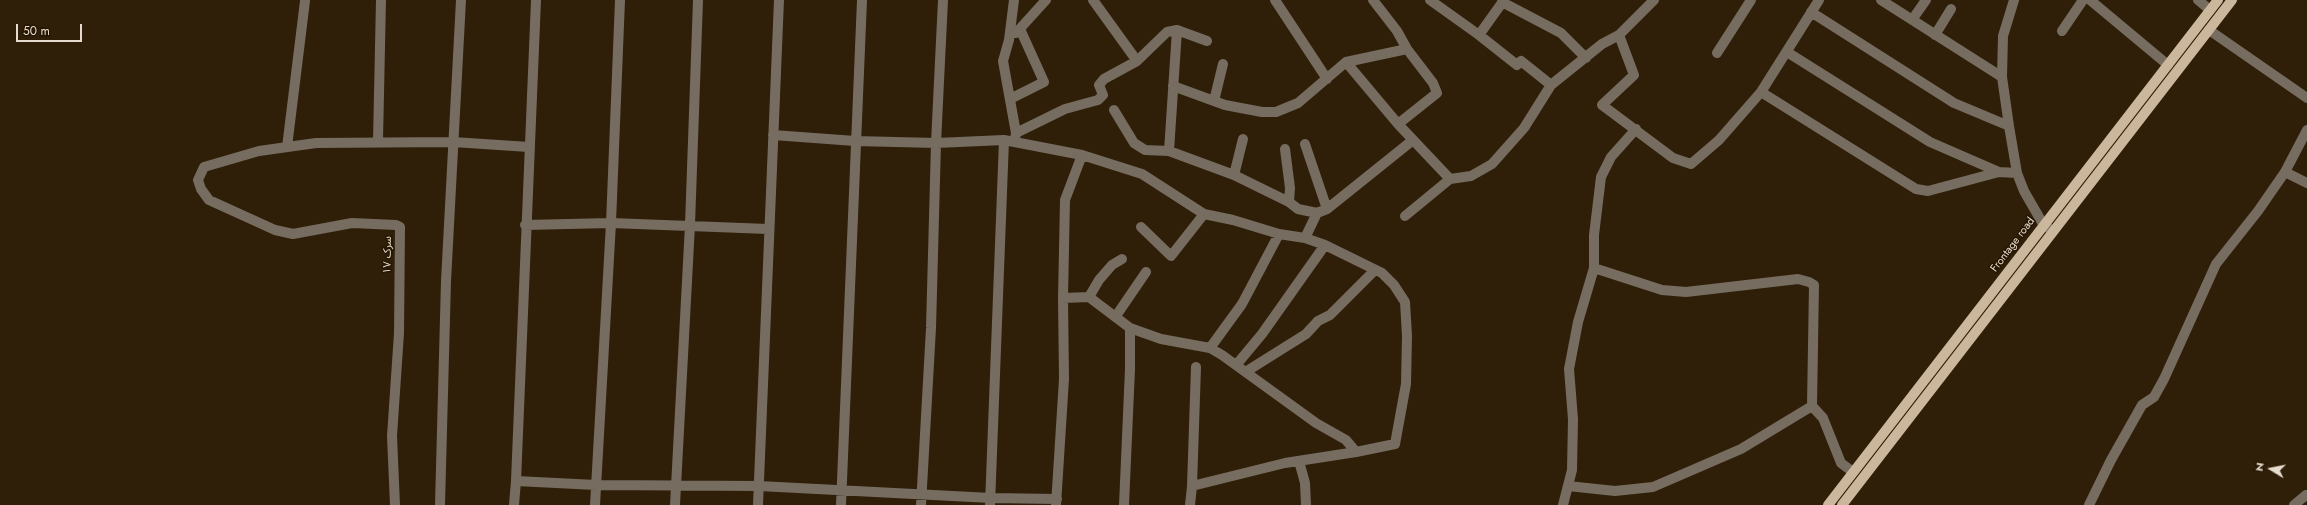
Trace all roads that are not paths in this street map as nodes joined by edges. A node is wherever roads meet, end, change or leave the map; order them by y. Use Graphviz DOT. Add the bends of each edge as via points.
graph roads {
  1 [pos="381,0"];
  2 [pos="461,0"];
  3 [pos="536,0"];
  4 [pos="620,0"];
  5 [pos="698,0"];
  6 [pos="779,0"];
  7 [pos="862,0"];
  8 [pos="943,0"];
  9 [pos="1014,0"];
  10 [pos="1046,0"];
  11 [pos="1093,0"];
  12 [pos="1275,0"];
  13 [pos="1373,0"];
  14 [pos="1430,0"];
  15 [pos="1654,0"];
  16 [pos="1751,0"];
  17 [pos="1819,0"];
  18 [pos="1881,0"];
  19 [pos="1926,0"];
  20 [pos="2014,0"];
  21 [pos="2083,0"];
  22 [pos="2090,0"];
  23 [pos="2198,0"];
  24 [pos="2218,0"];
  25 [pos="2232,0"];
  26 [pos="305,1"];
  27 [pos="1503,1"];
  28 [pos="1951,10"];
  29 [pos="2210,10"];
  30 [pos="1811,12"];
  31 [pos="1912,20"];
  32 [pos="1020,29"];
  33 [pos="1178,30"];
  34 [pos="2209,30"];
  35 [pos="2062,31"];
  36 [pos="1479,35"];
  37 [pos="1619,35"];
  38 [pos="1935,35"];
  39 [pos="1008,40"];
  40 [pos="1207,41"];
  41 [pos="1407,49"];
  42 [pos="1787,52"];
  43 [pos="1717,53"];
  44 [pos="1586,58"];
  45 [pos="1136,61"];
  46 [pos="1346,62"];
  47 [pos="1223,64"];
  48 [pos="2168,65"];
  49 [pos="2002,77"];
  50 [pos="1327,79"];
  51 [pos="1551,85"];
  52 [pos="1173,86"];
  53 [pos="1761,92"];
  54 [pos="2307,98"];
  55 [pos="1010,99"];
  56 [pos="1214,101"];
  57 [pos="1114,110"];
  58 [pos="1398,124"];
  59 [pos="2009,126"];
  60 [pos="1636,129"];
  61 [pos="2307,130"];
  62 [pos="773,135"];
  63 [pos="1011,139"];
  64 [pos="1243,139"];
  65 [pos="1413,140"];
  66 [pos="378,141"];
  67 [pos="856,141"];
  68 [pos="453,142"];
  69 [pos="936,143"];
  70 [pos="1305,144"];
  71 [pos="287,147"];
  72 [pos="529,147"];
  73 [pos="1285,149"];
  74 [pos="1169,151"];
  75 [pos="1082,155"];
  76 [pos="1999,172"];
  77 [pos="2285,172"];
  78 [pos="2017,173"];
  79 [pos="1234,175"];
  80 [pos="1450,179"];
  81 [pos="2307,183"];
  82 [pos="1289,202"];
  83 [pos="1327,209"];
  84 [pos="1318,213"];
  85 [pos="1204,214"];
  86 [pos="1405,216"];
  87 [pos="611,223"];
  88 [pos="2043,224"];
  89 [pos="525,225"];
  90 [pos="690,225"];
  91 [pos="1141,227"];
  92 [pos="768,229"];
  93 [pos="2053,231"];
  94 [pos="1279,234"];
  95 [pos="1305,238"];
  96 [pos="1325,245"];
  97 [pos="1122,259"];
  98 [pos="1594,268"];
  99 [pos="1375,270"];
  100 [pos="1146,272"];
  101 [pos="1063,298"];
  102 [pos="1089,298"];
  103 [pos="1116,316"];
  104 [pos="1130,328"];
  105 [pos="1210,348"];
  106 [pos="1237,364"];
  107 [pos="1196,367"];
  108 [pos="1247,371"];
  109 [pos="1812,406"];
  110 [pos="1356,452"];
  111 [pos="1299,461"];
  112 [pos="1853,472"];
  113 [pos="516,481"];
  114 [pos="676,484"];
  115 [pos="596,485"];
  116 [pos="759,486"];
  117 [pos="1192,486"];
  118 [pos="1568,486"];
  119 [pos="841,490"];
  120 [pos="922,494"];
  121 [pos="2306,495"];
  122 [pos="990,502"];
  123 [pos="1056,502"];
  124 [pos="395,505"];
  125 [pos="440,505"];
  126 [pos="514,505"];
  127 [pos="595,505"];
  128 [pos="674,505"];
  129 [pos="758,505"];
  130 [pos="841,505"];
  131 [pos="921,505"];
  132 [pos="1124,505"];
  133 [pos="1190,505"];
  134 [pos="1306,505"];
  135 [pos="1563,505"];
  136 [pos="1828,505"];
  137 [pos="1842,505"];
  138 [pos="2089,505"];
  139 [pos="2294,505"];
  1 -- 66 [label="street"];
  2 -- 68 [label="street"];
  3 -- 72 [label="street"];
  4 -- 87 [label="street"];
  5 -- 90 [label="street"];
  6 -- 62 [label="street"];
  7 -- 67 [label="street"];
  8 -- 69 [label="street"];
  9 -- 39 [label="street"];
  10 -- 32 [label="street"];
  11 -- 45 [label="street"];
  12 -- 50 [label="street"];
  13 -- 41 [label="street" via="1397,31"];
  14 -- 36 [label="street"];
  15 -- 37 [label="street"];
  16 -- 43 [label="street"];
  17 -- 30 [label="street"];
  18 -- 31 [label="street"];
  19 -- 31 [label="street"];
  20 -- 49 [label="street" via="2003,36"];
  21 -- 35 [label="street"];
  22 -- 48 [label="street"];
  23 -- 29 [label="street"];
  24 -- 29 [label="main road, Frontage road"];
  25 -- 34 [label="main road"];
  26 -- 71 [label="street"];
  27 -- 36 [label="street"];
  27 -- 44 [label="street" via="1561,33"];
  28 -- 38 [label="street"];
  29 -- 48 [label="main road, Frontage road"];
  30 -- 42 [label="street"];
  30 -- 59 [label="street" via="1954,103"];
  31 -- 38 [label="street"];
  32 -- 39 [label="street"];
  32 -- 55 [label="street" via="1044,82"];
  33 -- 40 [label="street"];
  33 -- 45 [label="street" via="1167,32"];
  33 -- 52 [label="street"];
  34 -- 54 [label="street"];
  34 -- 93 [label="main road"];
  36 -- 51 [label="street" via="1517,65 1521,60"];
  37 -- 44 [label="street" via="1602,44"];
  37 -- 60 [label="street" via="1634,75 1602,105"];
  38 -- 49 [label="street"];
  39 -- 55 [label="street" via="1003,61"];
  41 -- 46 [label="street"];
  41 -- 58 [label="street" via="1433,83 1436,93"];
  42 -- 53 [label="street"];
  42 -- 76 [label="street" via="1930,142"];
  44 -- 51 [label="street"];
  45 -- 63 [label="street" via="1104,79 1099,85 1103,96 1098,100 1065,109"];
  46 -- 50 [label="street"];
  46 -- 58 [label="street"];
  47 -- 56 [label="street"];
  48 -- 88 [label="main road, Frontage road"];
  49 -- 59 [label="street"];
  50 -- 56 [label="street" via="1298,103 1276,112 1262,112"];
  51 -- 80 [label="street" via="1524,128 1492,164 1471,176"];
  52 -- 56 [label="street"];
  52 -- 74 [label="street"];
  53 -- 60 [label="street" via="1719,140 1691,164 1673,158"];
  53 -- 76 [label="street" via="1916,189 1928,191"];
  55 -- 63 [label="street"];
  57 -- 74 [label="street" via="1134,144 1145,150"];
  58 -- 65 [label="street"];
  59 -- 78 [label="street"];
  60 -- 98 [label="street" via="1611,157 1601,177 1594,235"];
  61 -- 77 [label="street"];
  62 -- 67 [label="street"];
  62 -- 92 [label="street"];
  63 -- 69 [label="street"];
  63 -- 75 [label="street"];
  63 -- 122 [label="street"];
  64 -- 79 [label="street"];
  65 -- 80 [label="street"];
  65 -- 83 [label="street"];
  66 -- 68 [label="street"];
  66 -- 71 [label="street" via="316,143"];
  67 -- 69 [label="street"];
  67 -- 119 [label="street"];
  68 -- 72 [label="street"];
  68 -- 125 [label="street"];
  69 -- 120 [label="street" via="931,328"];
  70 -- 83 [label="street"];
  71 -- 124 [label="street, سرک ۱۷" via="259,151 204,167 198,180 209,200 275,230 293,234 352,223 396,225 400,228 399,333 392,436"];
  72 -- 89 [label="street"];
  73 -- 82 [label="street" via="1290,188"];
  74 -- 79 [label="street"];
  75 -- 85 [label="street" via="1142,174"];
  75 -- 101 [label="street" via="1065,200"];
  76 -- 78 [label="street"];
  77 -- 81 [label="street"];
  77 -- 138 [label="street" via="2258,212 2216,264 2154,397 2142,405"];
  78 -- 88 [label="street"];
  79 -- 82 [label="street"];
  80 -- 86 [label="street"];
  82 -- 84 [label="street" via="1298,209"];
  83 -- 84 [label="street"];
  84 -- 95 [label="street"];
  85 -- 91 [label="street" via="1171,256"];
  85 -- 94 [label="street"];
  87 -- 89 [label="street"];
  87 -- 90 [label="street"];
  87 -- 115 [label="street"];
  88 -- 93 [label="street"];
  88 -- 112 [label="main road, Frontage road"];
  89 -- 113 [label="street"];
  90 -- 92 [label="street"];
  90 -- 114 [label="street"];
  92 -- 116 [label="street"];
  93 -- 137 [label="main road"];
  94 -- 95 [label="street"];
  94 -- 105 [label="street" via="1242,304"];
  95 -- 96 [label="street"];
  96 -- 99 [label="street"];
  96 -- 106 [label="street" via="1262,334"];
  97 -- 102 [label="street" via="1112,265 1099,280"];
  98 -- 109 [label="street" via="1662,290 1686,292 1798,279 1809,282 1814,286"];
  98 -- 118 [label="street" via="1578,322 1569,369 1573,419 1572,470"];
  99 -- 108 [label="street" via="1330,315 1318,321 1306,334"];
  99 -- 110 [label="street" via="1394,285 1405,302 1406,384 1395,444"];
  100 -- 103 [label="street"];
  101 -- 102 [label="street"];
  101 -- 123 [label="street" via="1064,379"];
  102 -- 103 [label="street"];
  103 -- 104 [label="street"];
  104 -- 105 [label="street" via="1161,339"];
  104 -- 132 [label="street"];
  105 -- 106 [label="street"];
  106 -- 108 [label="street"];
  107 -- 117 [label="street"];
  108 -- 110 [label="street" via="1316,423 1346,440"];
  109 -- 112 [label="street" via="1823,418 1841,463"];
  109 -- 118 [label="street" via="1741,449 1653,487 1615,491"];
  110 -- 111 [label="street"];
  111 -- 117 [label="street"];
  111 -- 134 [label="street" via="1306,483"];
  112 -- 136 [label="main road, Frontage road"];
  113 -- 115 [label="street"];
  113 -- 126 [label="street"];
  114 -- 115 [label="street"];
  114 -- 116 [label="street"];
  114 -- 128 [label="street"];
  115 -- 127 [label="street"];
  116 -- 119 [label="street"];
  116 -- 129 [label="street"];
  117 -- 133 [label="street"];
  118 -- 135 [label="street"];
  119 -- 120 [label="street"];
  119 -- 130 [label="street"];
  120 -- 122 [label="street"];
  120 -- 131 [label="street"];
  121 -- 139 [label="street"];
  122 -- 123 [label="street"];
}
